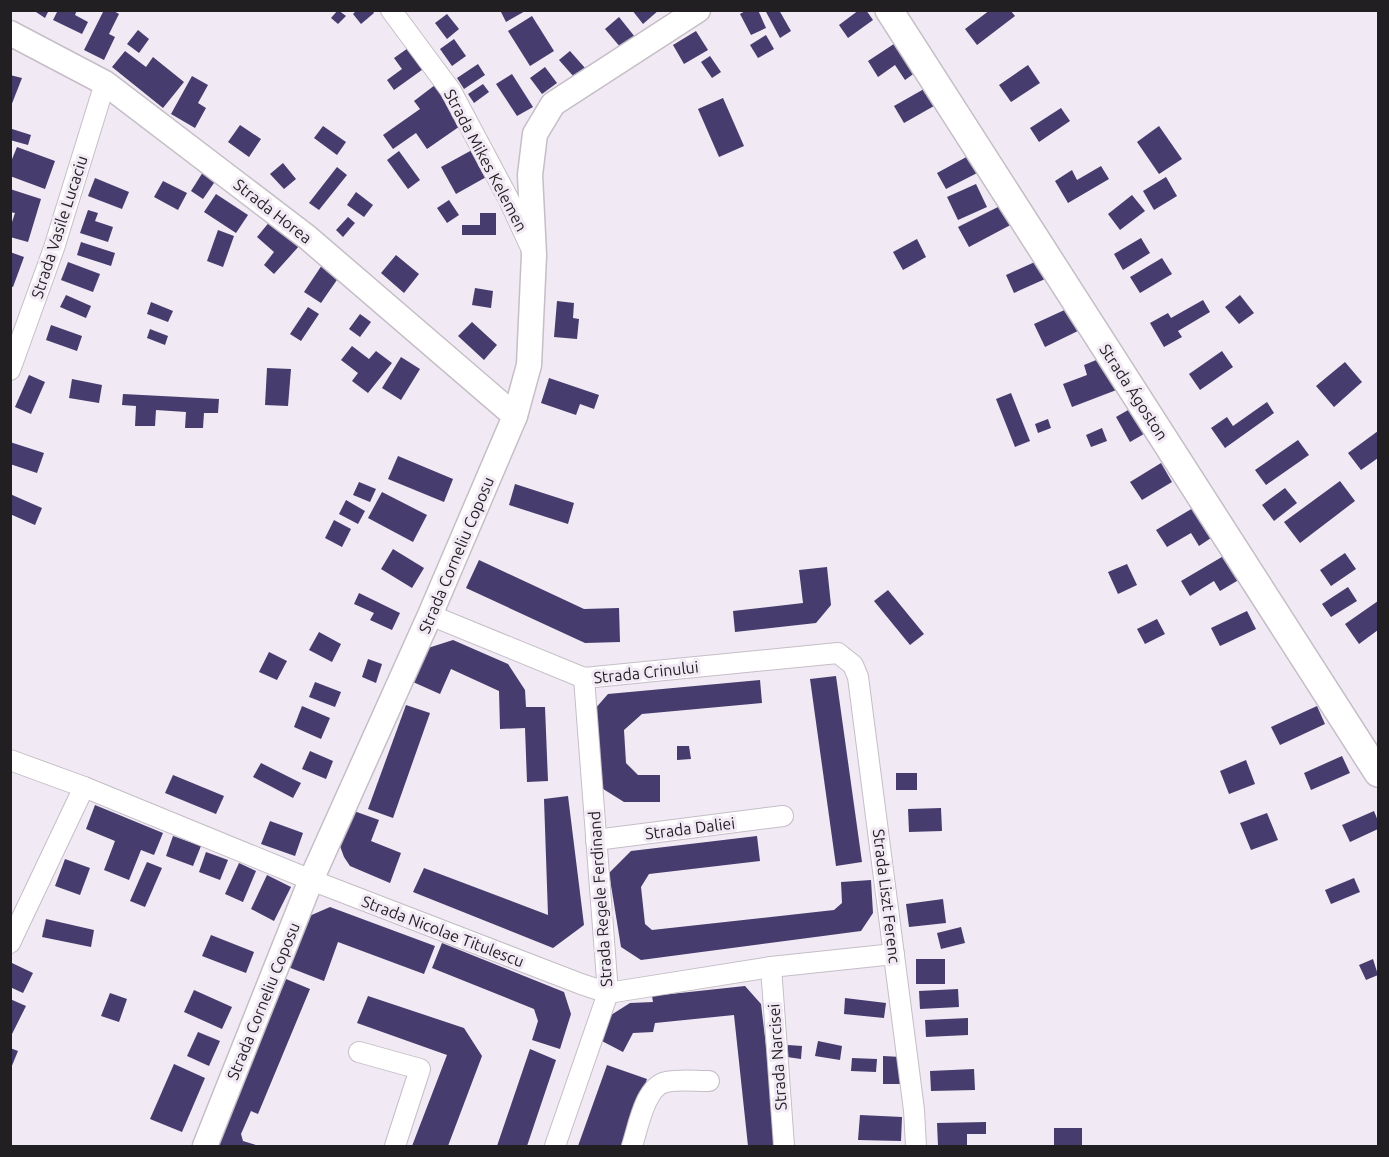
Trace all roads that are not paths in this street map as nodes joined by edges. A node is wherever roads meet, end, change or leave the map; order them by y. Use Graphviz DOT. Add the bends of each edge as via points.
graph roads {
  1 [pos="391,10"];
  2 [pos="698,10"];
  3 [pos="890,10"];
  4 [pos="10,33"];
  5 [pos="105,83"];
  6 [pos="534,255"];
  7 [pos="10,370"];
  8 [pos="515,416"];
  9 [pos="430,615"];
  10 [pos="838,653"];
  11 [pos="584,678"];
  12 [pos="10,760"];
  13 [pos="1378,773"];
  14 [pos="84,787"];
  15 [pos="783,816"];
  16 [pos="597,840"];
  17 [pos="311,880"];
  18 [pos="10,943"];
  19 [pos="894,954"];
  20 [pos="771,968"];
  21 [pos="608,993"];
  22 [pos="359,1052"];
  23 [pos="709,1081"];
  24 [pos="205,1146"];
  25 [pos="395,1146"];
  26 [pos="555,1146"];
  27 [pos="632,1146"];
  28 [pos="784,1146"];
  29 [pos="916,1146"];
  1 -- 6 [label="street, Strada Mikes Kelemen" via="451,91"];
  2 -- 6 [label="street, Strada Corneliu Coposu" via="553,104 535,134 530,175"];
  3 -- 13 [label="main road, Strada Ágoston"];
  4 -- 5 [label="street, Strada Horea"];
  5 -- 7 [label="street, Strada Vasile Lucaciu" via="54,248"];
  5 -- 8 [label="street, Strada Horea" via="307,237"];
  6 -- 8 [label="street, Strada Corneliu Coposu" via="529,365"];
  8 -- 9 [label="street, Strada Corneliu Coposu"];
  9 -- 11 [label="street, Strada Crinului"];
  9 -- 17 [label="street, Strada Corneliu Coposu"];
  10 -- 11 [label="street, Strada Crinului"];
  10 -- 19 [label="street, Strada Liszt Ferenc" via="853,665 858,677"];
  11 -- 16 [label="street, Strada Regele Ferdinand"];
  12 -- 14 [label="street, Strada Nicolae Titulescu"];
  14 -- 17 [label="street, Strada Nicolae Titulescu"];
  14 -- 18 [label="street"];
  15 -- 16 [label="street, Strada Daliei"];
  16 -- 21 [label="street, Strada Regele Ferdinand"];
  17 -- 21 [label="street, Strada Nicolae Titulescu"];
  17 -- 24 [label="street, Strada Corneliu Coposu"];
  19 -- 20 [label="street, Strada Nicolae Titulescu"];
  19 -- 29 [label="street, Strada Liszt Ferenc"];
  20 -- 21 [label="street, Strada Nicolae Titulescu"];
  20 -- 28 [label="street, Strada Narcisei"];
  21 -- 26 [label="street, Strada Regele Ferdinand"];
  22 -- 25 [label="street" via="420,1070"];
  23 -- 27 [label="street" via="664,1082 654,1088"];
}
